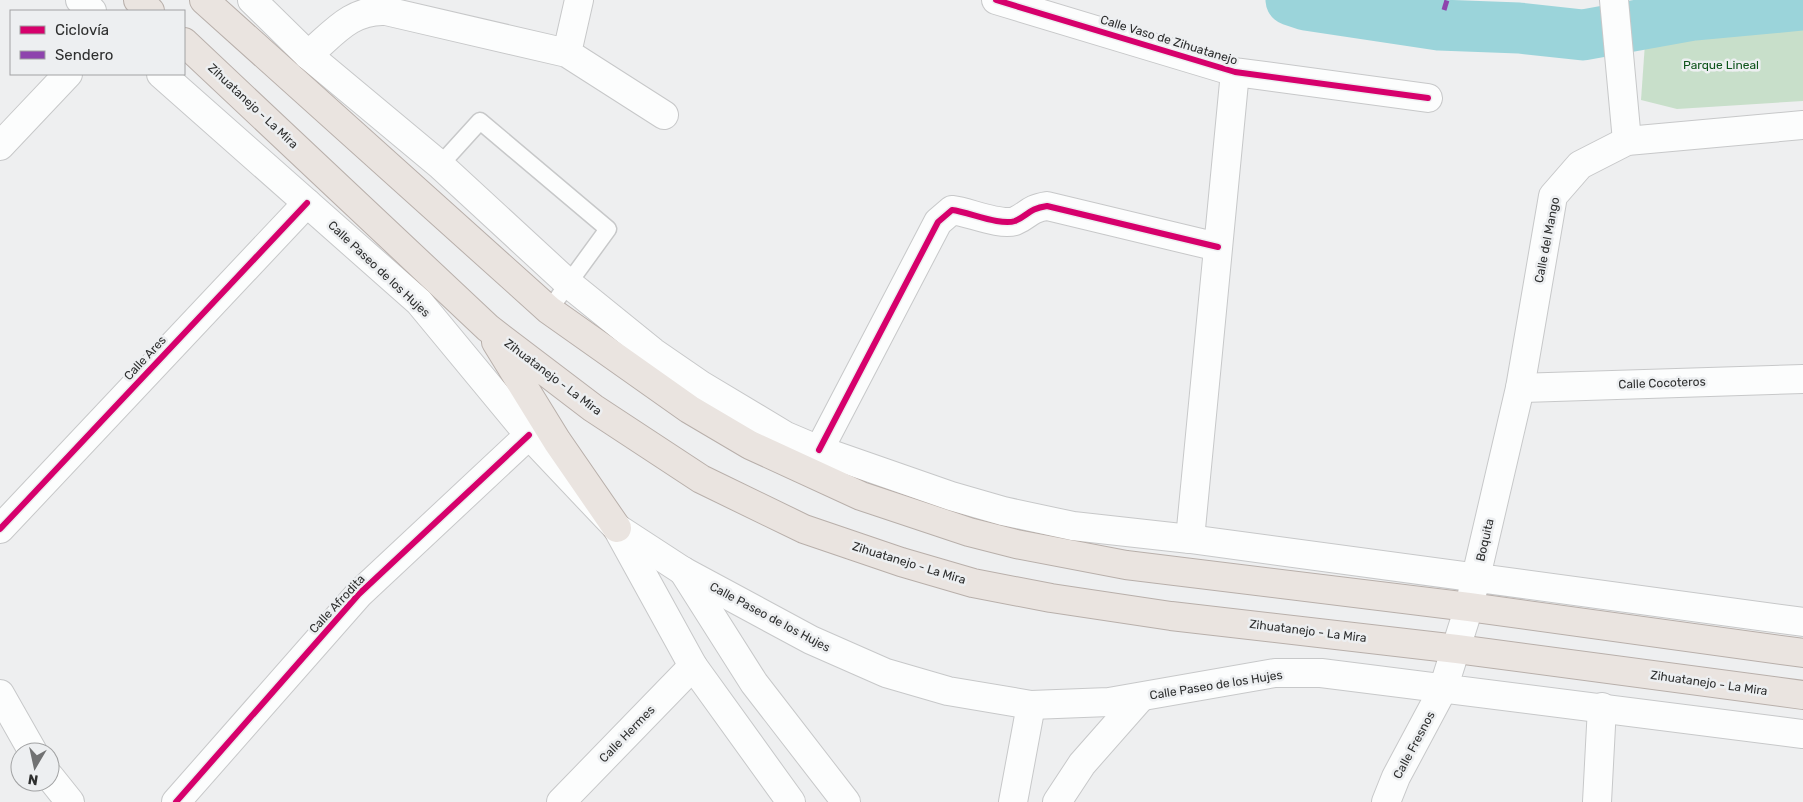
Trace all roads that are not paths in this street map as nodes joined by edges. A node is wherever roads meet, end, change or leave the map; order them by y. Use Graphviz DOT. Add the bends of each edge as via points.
graph roads {
  1 [pos="80,0"];
  2 [pos="138,0"];
  3 [pos="204,0"];
  4 [pos="252,0"];
  5 [pos="579,0"];
  6 [pos="996,0"];
  7 [pos="1614,5"];
  8 [pos="91,10"];
  9 [pos="149,10"];
  10 [pos="185,43"];
  11 [pos="567,53"];
  12 [pos="308,55"];
  13 [pos="1235,72"];
  14 [pos="67,75"];
  15 [pos="162,75"];
  16 [pos="1428,98"];
  17 [pos="664,115"];
  18 [pos="1803,125"];
  19 [pos="1627,141"];
  20 [pos="0,146"];
  21 [pos="440,165"];
  22 [pos="307,203"];
  23 [pos="1218,247"];
  24 [pos="569,284"];
  25 [pos="549,310"];
  26 [pos="488,328"];
  27 [pos="1803,378"];
  28 [pos="1520,388"];
  29 [pos="529,435"];
  30 [pos="819,450"];
  31 [pos="616,528"];
  32 [pos="0,529"];
  33 [pos="1190,539"];
  34 [pos="683,571"];
  35 [pos="1476,579"];
  36 [pos="1469,607"];
  37 [pos="1803,622"];
  38 [pos="1458,649"];
  39 [pos="1803,653"];
  40 [pos="693,666"];
  41 [pos="1443,689"];
  42 [pos="0,694"];
  43 [pos="1803,695"];
  44 [pos="1141,697"];
  45 [pos="1031,705"];
  46 [pos="1602,707"];
  47 [pos="1803,734"];
  48 [pos="27,742"];
  49 [pos="60,790"];
  50 [pos="70,802"];
  51 [pos="176,802"];
  52 [pos="560,802"];
  53 [pos="791,802"];
  54 [pos="846,802"];
  55 [pos="1013,802"];
  56 [pos="1057,802"];
  57 [pos="1386,802"];
  58 [pos="1597,802"];
  1 -- 8 [label="street"];
  2 -- 9 [label="highway"];
  3 -- 25 [label="highway"];
  4 -- 12 [label="street"];
  5 -- 11 [label="street"];
  6 -- 13 [label="street, Calle Vaso de Zihuatanejo"];
  7 -- 19 [label="street"];
  10 -- 26 [label="highway, Zihuatanejo - La Mira"];
  11 -- 12 [label="street" via="370,10 356,15"];
  11 -- 17 [label="street"];
  12 -- 21 [label="street"];
  13 -- 16 [label="street, Calle Vaso de Zihuatanejo"];
  13 -- 23 [label="street"];
  14 -- 20 [label="street"];
  15 -- 22 [label="street, Calle Paseo de los Hujes"];
  18 -- 19 [label="street, Calle del Mango"];
  19 -- 28 [label="street, Calle del Mango" via="1580,165 1553,196"];
  21 -- 24 [label="street"];
  21 -- 24 [label="lane" via="480,121 608,229"];
  22 -- 29 [label="street, Calle Paseo de los Hujes" via="419,302"];
  22 -- 32 [label="street, Calle Ares"];
  23 -- 30 [label="street" via="1047,206 1033,208 1014,221 996,221 952,210 938,222"];
  23 -- 33 [label="street"];
  24 -- 25 [label="lane"];
  24 -- 30 [label="street" via="653,352 701,385 786,436"];
  25 -- 36 [label="highway" via="689,409 750,445 861,496 915,515 1016,544 1126,565"];
  26 -- 31 [label="highway" via="557,441"];
  26 -- 38 [label="highway, Zihuatanejo - La Mira" via="593,408 701,479 804,529 901,562 973,583 1052,598 1171,616"];
  27 -- 28 [label="street, Calle Cocoteros"];
  28 -- 35 [label="street, Boquita"];
  29 -- 31 [label="street, Calle Paseo de los Hujes"];
  29 -- 51 [label="street, Calle Afrodita" via="359,594"];
  30 -- 33 [label="street" via="1003,511 1073,526"];
  31 -- 34 [label="street, Calle Paseo de los Hujes"];
  31 -- 40 [label="street, Calle Paseo de los Hujes"];
  33 -- 35 [label="street"];
  34 -- 45 [label="street, Calle Paseo de los Hujes" via="811,640 886,672 948,691"];
  34 -- 54 [label="street, Calle Paseo de los Hujes" via="754,683"];
  35 -- 36 [label="street, Boquita"];
  35 -- 37 [label="street"];
  36 -- 38 [label="street, Boquita"];
  36 -- 39 [label="highway"];
  38 -- 41 [label="street, Boquita"];
  38 -- 43 [label="highway, Zihuatanejo - La Mira"];
  40 -- 52 [label="street, Calle Hermes"];
  40 -- 53 [label="street, Calle Paseo de los Hujes"];
  41 -- 44 [label="street, Calle Paseo de los Hujes" via="1320,673 1275,673"];
  41 -- 46 [label="street, Calle Paseo de los Hujes"];
  41 -- 57 [label="street, Calle Fresnos"];
  42 -- 48 [label="street"];
  44 -- 45 [label="street, Calle Paseo de los Hujes" via="1109,702"];
  44 -- 56 [label="street, Calle Paseo de los Hujes" via="1082,764"];
  45 -- 55 [label="street"];
  46 -- 47 [label="street, Calle Paseo de los Hujes"];
  46 -- 58 [label="street"];
  49 -- 50 [label="street"];
}
